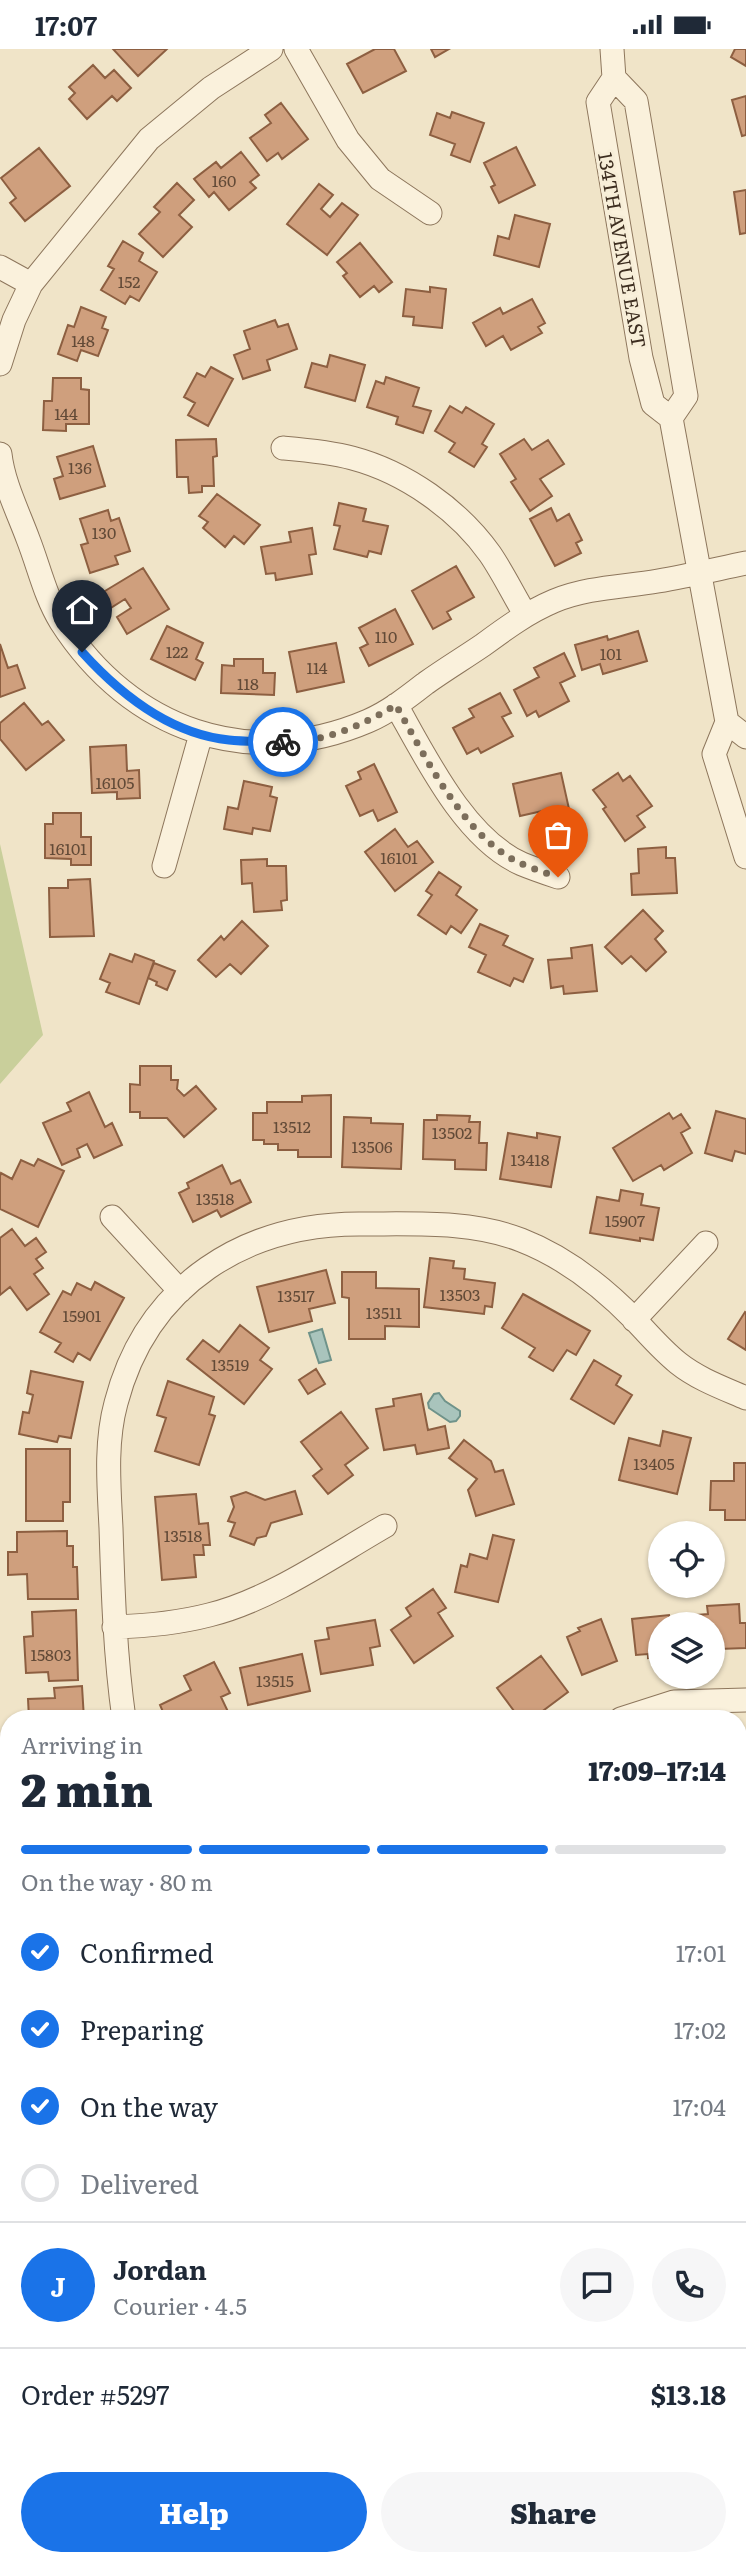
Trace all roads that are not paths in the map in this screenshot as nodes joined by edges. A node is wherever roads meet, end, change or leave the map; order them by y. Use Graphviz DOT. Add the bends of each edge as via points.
graph roads {
  1 [pos="271,49"];
  2 [pos="296,49"];
  3 [pos="612,49"];
  4 [pos="614,78"];
  5 [pos="430,213"];
  6 [pos="0,267"];
  7 [pos="31,284"];
  8 [pos="0,364"];
  9 [pos="662,411"];
  10 [pos="283,448"];
  11 [pos="0,454"];
  12 [pos="746,563"];
  13 [pos="701,572"];
  14 [pos="525,614"];
  15 [pos="396,705"];
  16 [pos="727,722"];
  17 [pos="201,734"];
  18 [pos="746,737"];
  19 [pos="746,857"];
  20 [pos="164,866"];
  21 [pos="558,877"];
  22 [pos="113,1217"];
  23 [pos="706,1243"];
  24 [pos="180,1291"];
  25 [pos="634,1319"];
  26 [pos="746,1398"];
  27 [pos="385,1526"];
  28 [pos="114,1627"];
  29 [pos="746,1700"];
  30 [pos="123,1710"];
  31 [pos="649,1710"];
  1 -- 7 [label="street" via="149,139"];
  2 -- 5 [label="street" via="348,140 380,179"];
  3 -- 4 [label="street"];
  4 -- 9 [label="street, 134TH AVENUE EAST" via="598,102 641,358"];
  4 -- 9 [label="street, 134TH AVENUE EAST" via="636,101 686,396"];
  6 -- 7 [label="street"];
  7 -- 8 [label="street"];
  9 -- 13 [label="street, 134TH AVENUE EAST"];
  10 -- 14 [label="street" via="353,458 392,472 431,496 466,525"];
  11 -- 17 [label="street" via="45,592 82,652 119,690 171,723"];
  12 -- 13 [label="street"];
  13 -- 14 [label="street" via="598,588"];
  13 -- 16 [label="street, 134TH AVENUE EAST"];
  14 -- 15 [label="street"];
  15 -- 17 [label="street" via="342,731 291,742 226,740"];
  15 -- 21 [label="street" via="453,800 480,834 520,864"];
  16 -- 18 [label="street"];
  16 -- 19 [label="street" via="714,754"];
  17 -- 20 [label="street"];
  22 -- 24 [label="street"];
  23 -- 25 [label="street"];
  24 -- 25 [label="street" via="210,1265 290,1231 354,1224 481,1228 551,1252"];
  24 -- 28 [label="street" via="141,1343 115,1405 108,1465"];
  25 -- 26 [label="street" via="681,1365"];
  27 -- 28 [label="street" via="242,1604 169,1623"];
  28 -- 30 [label="street"];
  29 -- 31 [label="street" via="674,1702"];
}
